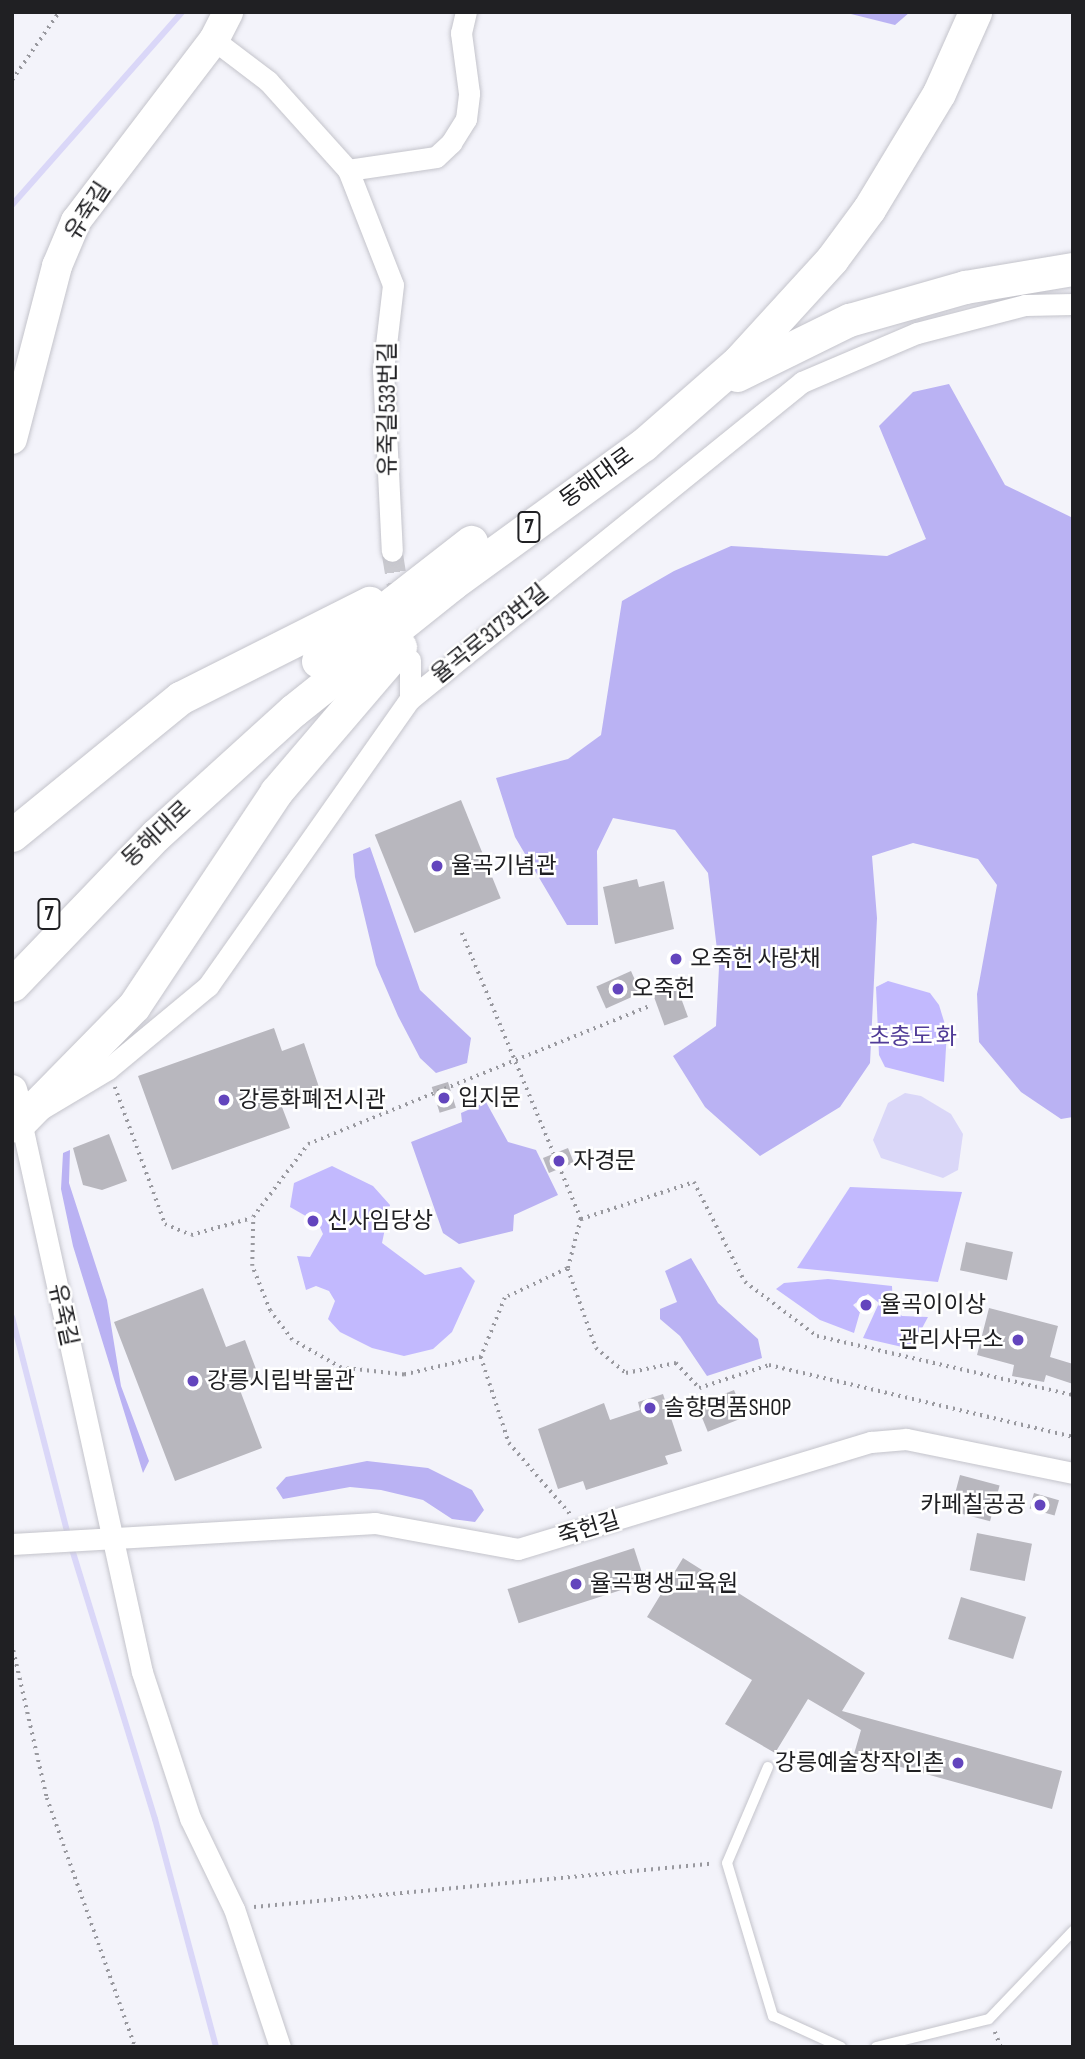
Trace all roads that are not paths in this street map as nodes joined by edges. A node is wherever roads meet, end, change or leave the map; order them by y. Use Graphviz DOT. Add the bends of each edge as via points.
graph roads {
  1 [pos="228,12"];
  2 [pos="466,12"];
  3 [pos="952,12"];
  4 [pos="975,12"];
  5 [pos="215,40"];
  6 [pos="348,170"];
  7 [pos="1073,269"];
  8 [pos="1073,304"];
  9 [pos="709,388"];
  10 [pos="12,439"];
  11 [pos="392,551"];
  12 [pos="475,567"];
  13 [pos="428,573"];
  14 [pos="410,660"];
  15 [pos="410,699"];
  16 [pos="12,835"];
  17 [pos="12,952"];
  18 [pos="12,985"];
  19 [pos="15,1113"];
  20 [pos="1073,1473"];
  21 [pos="104,1540"];
  22 [pos="12,1544"];
  23 [pos="768,1767"];
  24 [pos="1073,1931"];
  25 [pos="280,2047"];
  26 [pos="841,2047"];
  27 [pos="876,2047"];
  1 -- 5 [label="street, 유죽길"];
  2 -- 6 [label="street" via="461,33 469,93 466,119 452,143 436,157"];
  3 -- 13 [label="main road, 동해대로 / 7" via="851,196 773,297 631,427"];
  4 -- 9 [label="main road, 동해대로 / 7" via="922,123 869,209 788,310"];
  5 -- 6 [label="street, 유죽길533번길" via="268,81"];
  5 -- 10 [label="street, 유죽길" via="76,221 57,266"];
  6 -- 11 [label="street, 유죽길533번길" via="393,285 383,370"];
  7 -- 9 [label="main road" via="965,287 849,320"];
  8 -- 15 [label="street, 율곡로3173번길" via="1025,305 916,333 802,382"];
  9 -- 12 [label="main road, 동해대로 / 7" via="642,445"];
  12 -- 18 [label="main road, 동해대로 / 7" via="255,745 99,890"];
  12 -- 19 [label="main road" via="313,744 134,1006"];
  13 -- 16 [label="main road" via="180,698"];
  13 -- 17 [label="main road, 동해대로 / 7" via="239,730"];
  14 -- 15 [label="street"];
  15 -- 19 [label="street, 율곡로3173번길" via="208,986 108,1069"];
  19 -- 21 [label="street, 유죽길"];
  20 -- 21 [label="street, 죽헌길" via="906,1439 871,1442 518,1549 375,1523"];
  21 -- 22 [label="street, 죽헌길"];
  21 -- 25 [label="street, 유죽길" via="190,1818 234,1909"];
  23 -- 26 [label="lane" via="727,1863 773,2016"];
  24 -- 27 [label="lane" via="989,2019"];
}
